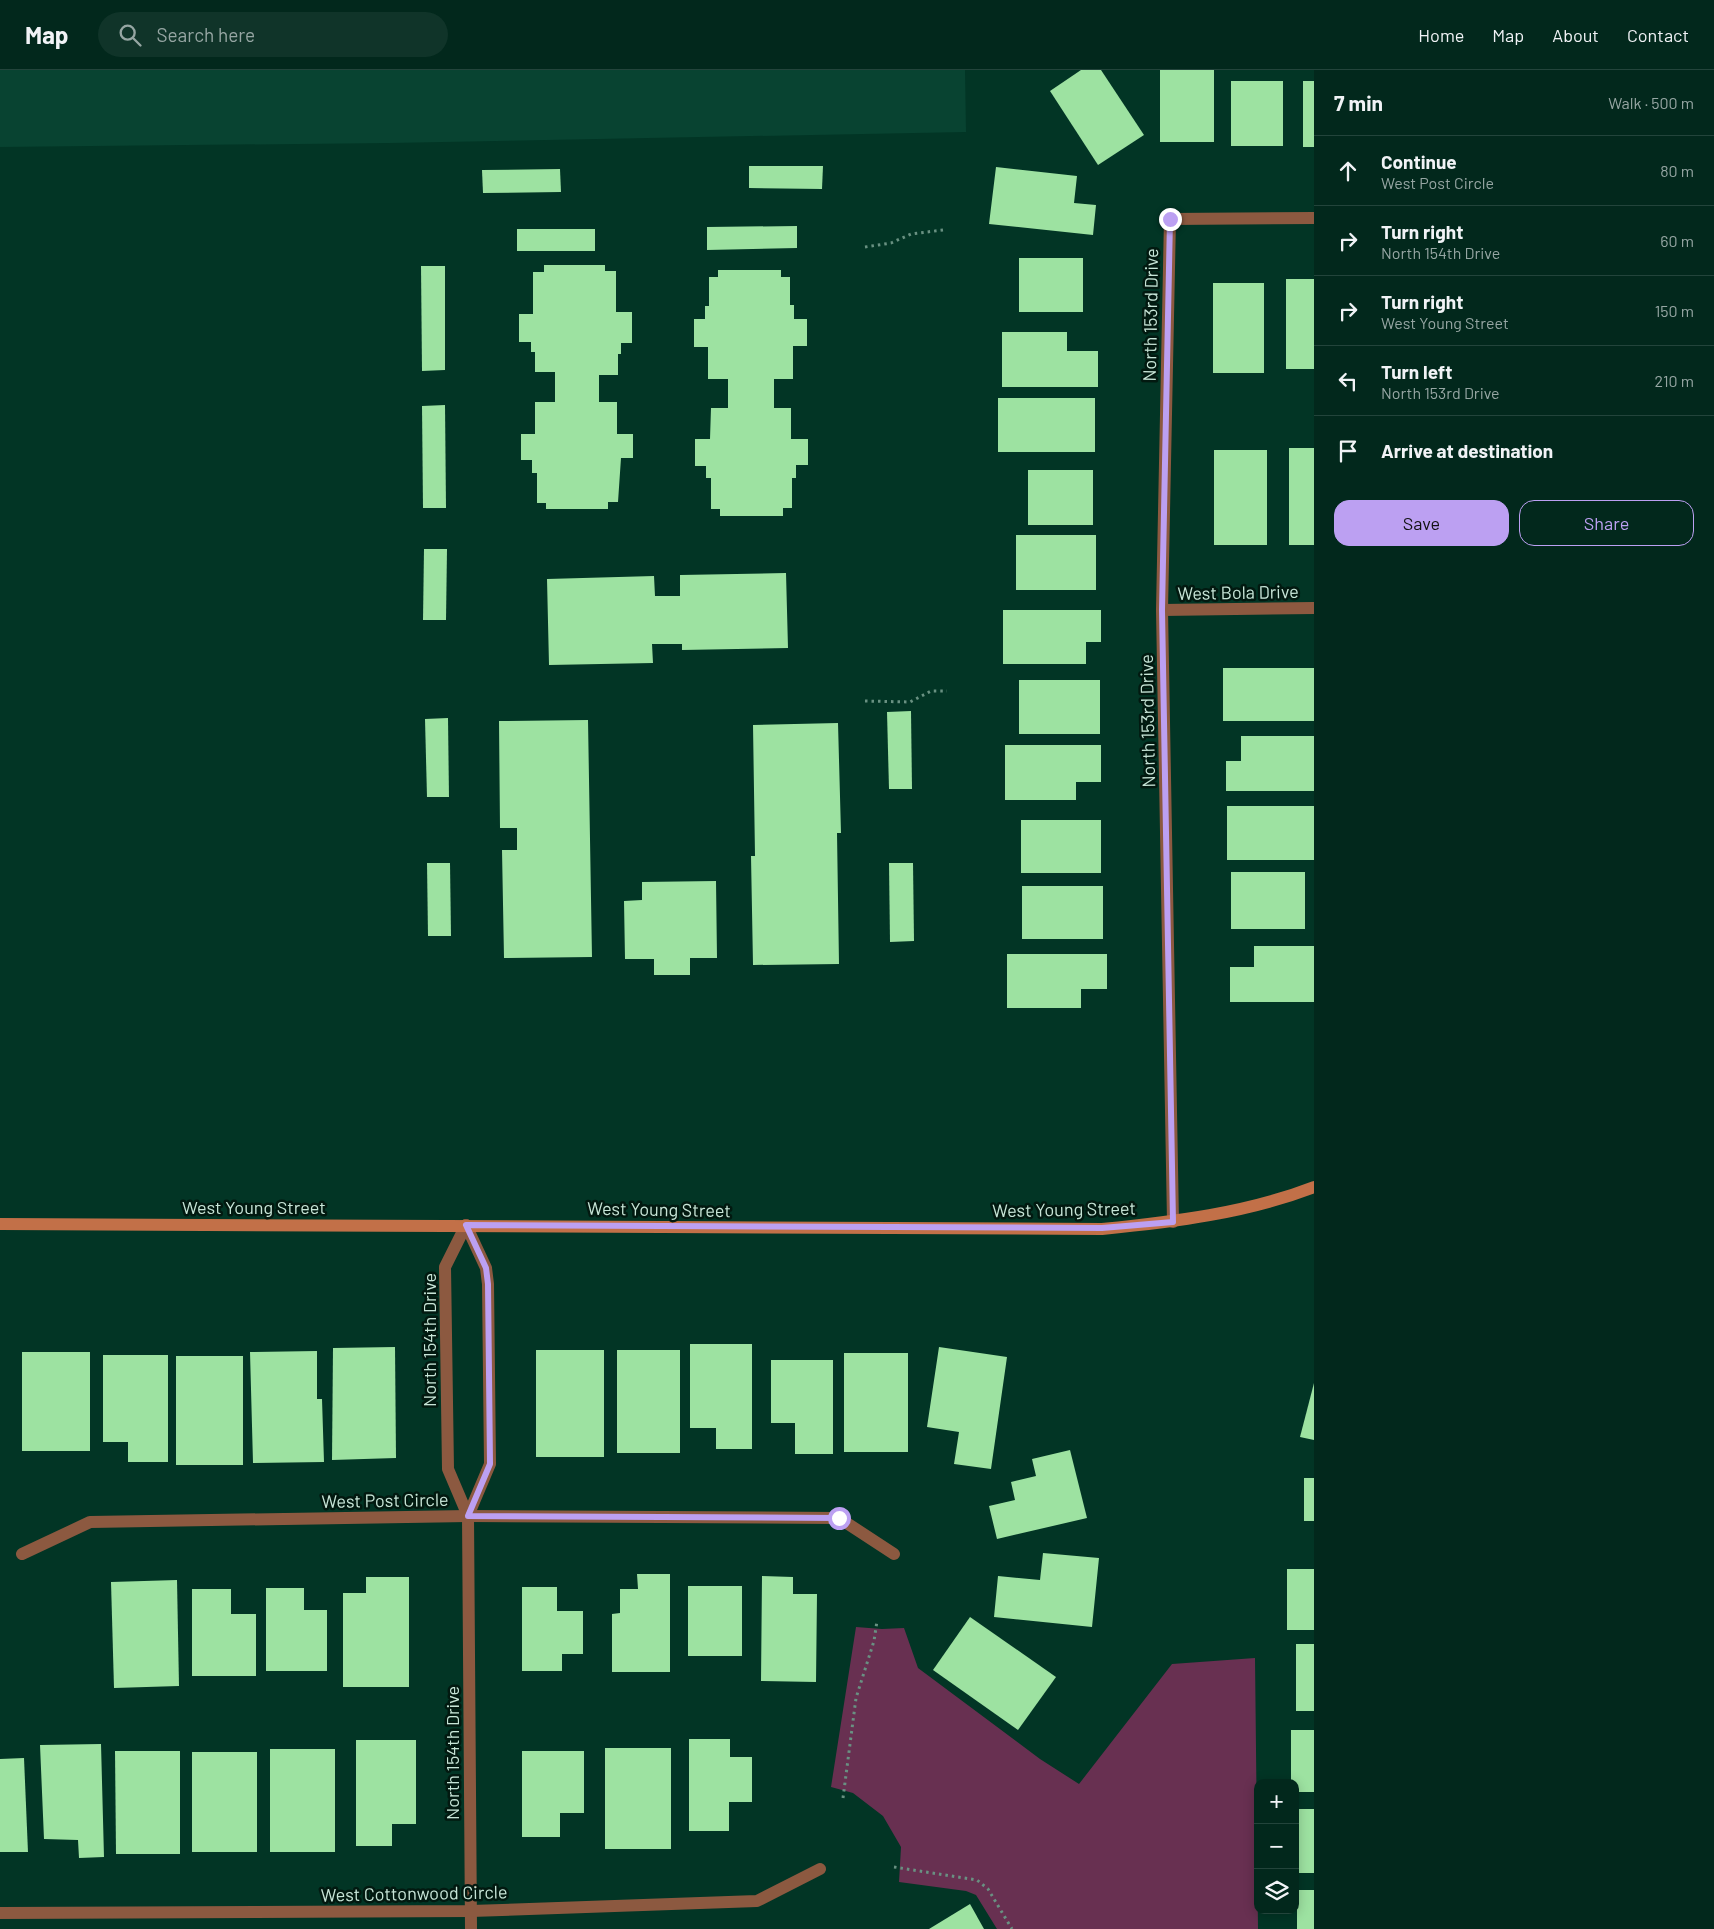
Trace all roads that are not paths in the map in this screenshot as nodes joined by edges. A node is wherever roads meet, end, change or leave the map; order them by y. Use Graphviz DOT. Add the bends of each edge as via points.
graph roads {
  1 [pos="1314,218"];
  2 [pos="1314,608"];
  3 [pos="1162,610"];
  4 [pos="1314,1188"];
  5 [pos="1173,1222"];
  6 [pos="0,1224"];
  7 [pos="466,1225"];
  8 [pos="468,1516"];
  9 [pos="22,1554"];
  10 [pos="894,1554"];
  11 [pos="820,1869"];
  12 [pos="471,1911"];
  13 [pos="0,1913"];
  14 [pos="471,1929"];
  1 -- 3 [label="street, North 153rd Drive" via="1170,219"];
  2 -- 3 [label="street, West Bola Drive"];
  3 -- 5 [label="street, North 153rd Drive"];
  4 -- 5 [label="street, West Young Street"];
  5 -- 7 [label="street, West Young Street" via="1102,1228"];
  6 -- 7 [label="street, West Young Street"];
  7 -- 8 [label="street, North 154th Drive" via="445,1268 448,1469"];
  7 -- 8 [label="street, North 154th Drive" via="486,1268 488,1284 490,1464"];
  8 -- 9 [label="street, West Post Circle" via="90,1522"];
  8 -- 10 [label="street, West Post Circle" via="839,1518"];
  8 -- 12 [label="street, North 154th Drive"];
  11 -- 12 [label="street, West Cottonwood Circle" via="757,1901"];
  12 -- 13 [label="street, West Cottonwood Circle"];
  12 -- 14 [label="street, North 154th Drive"];
}
